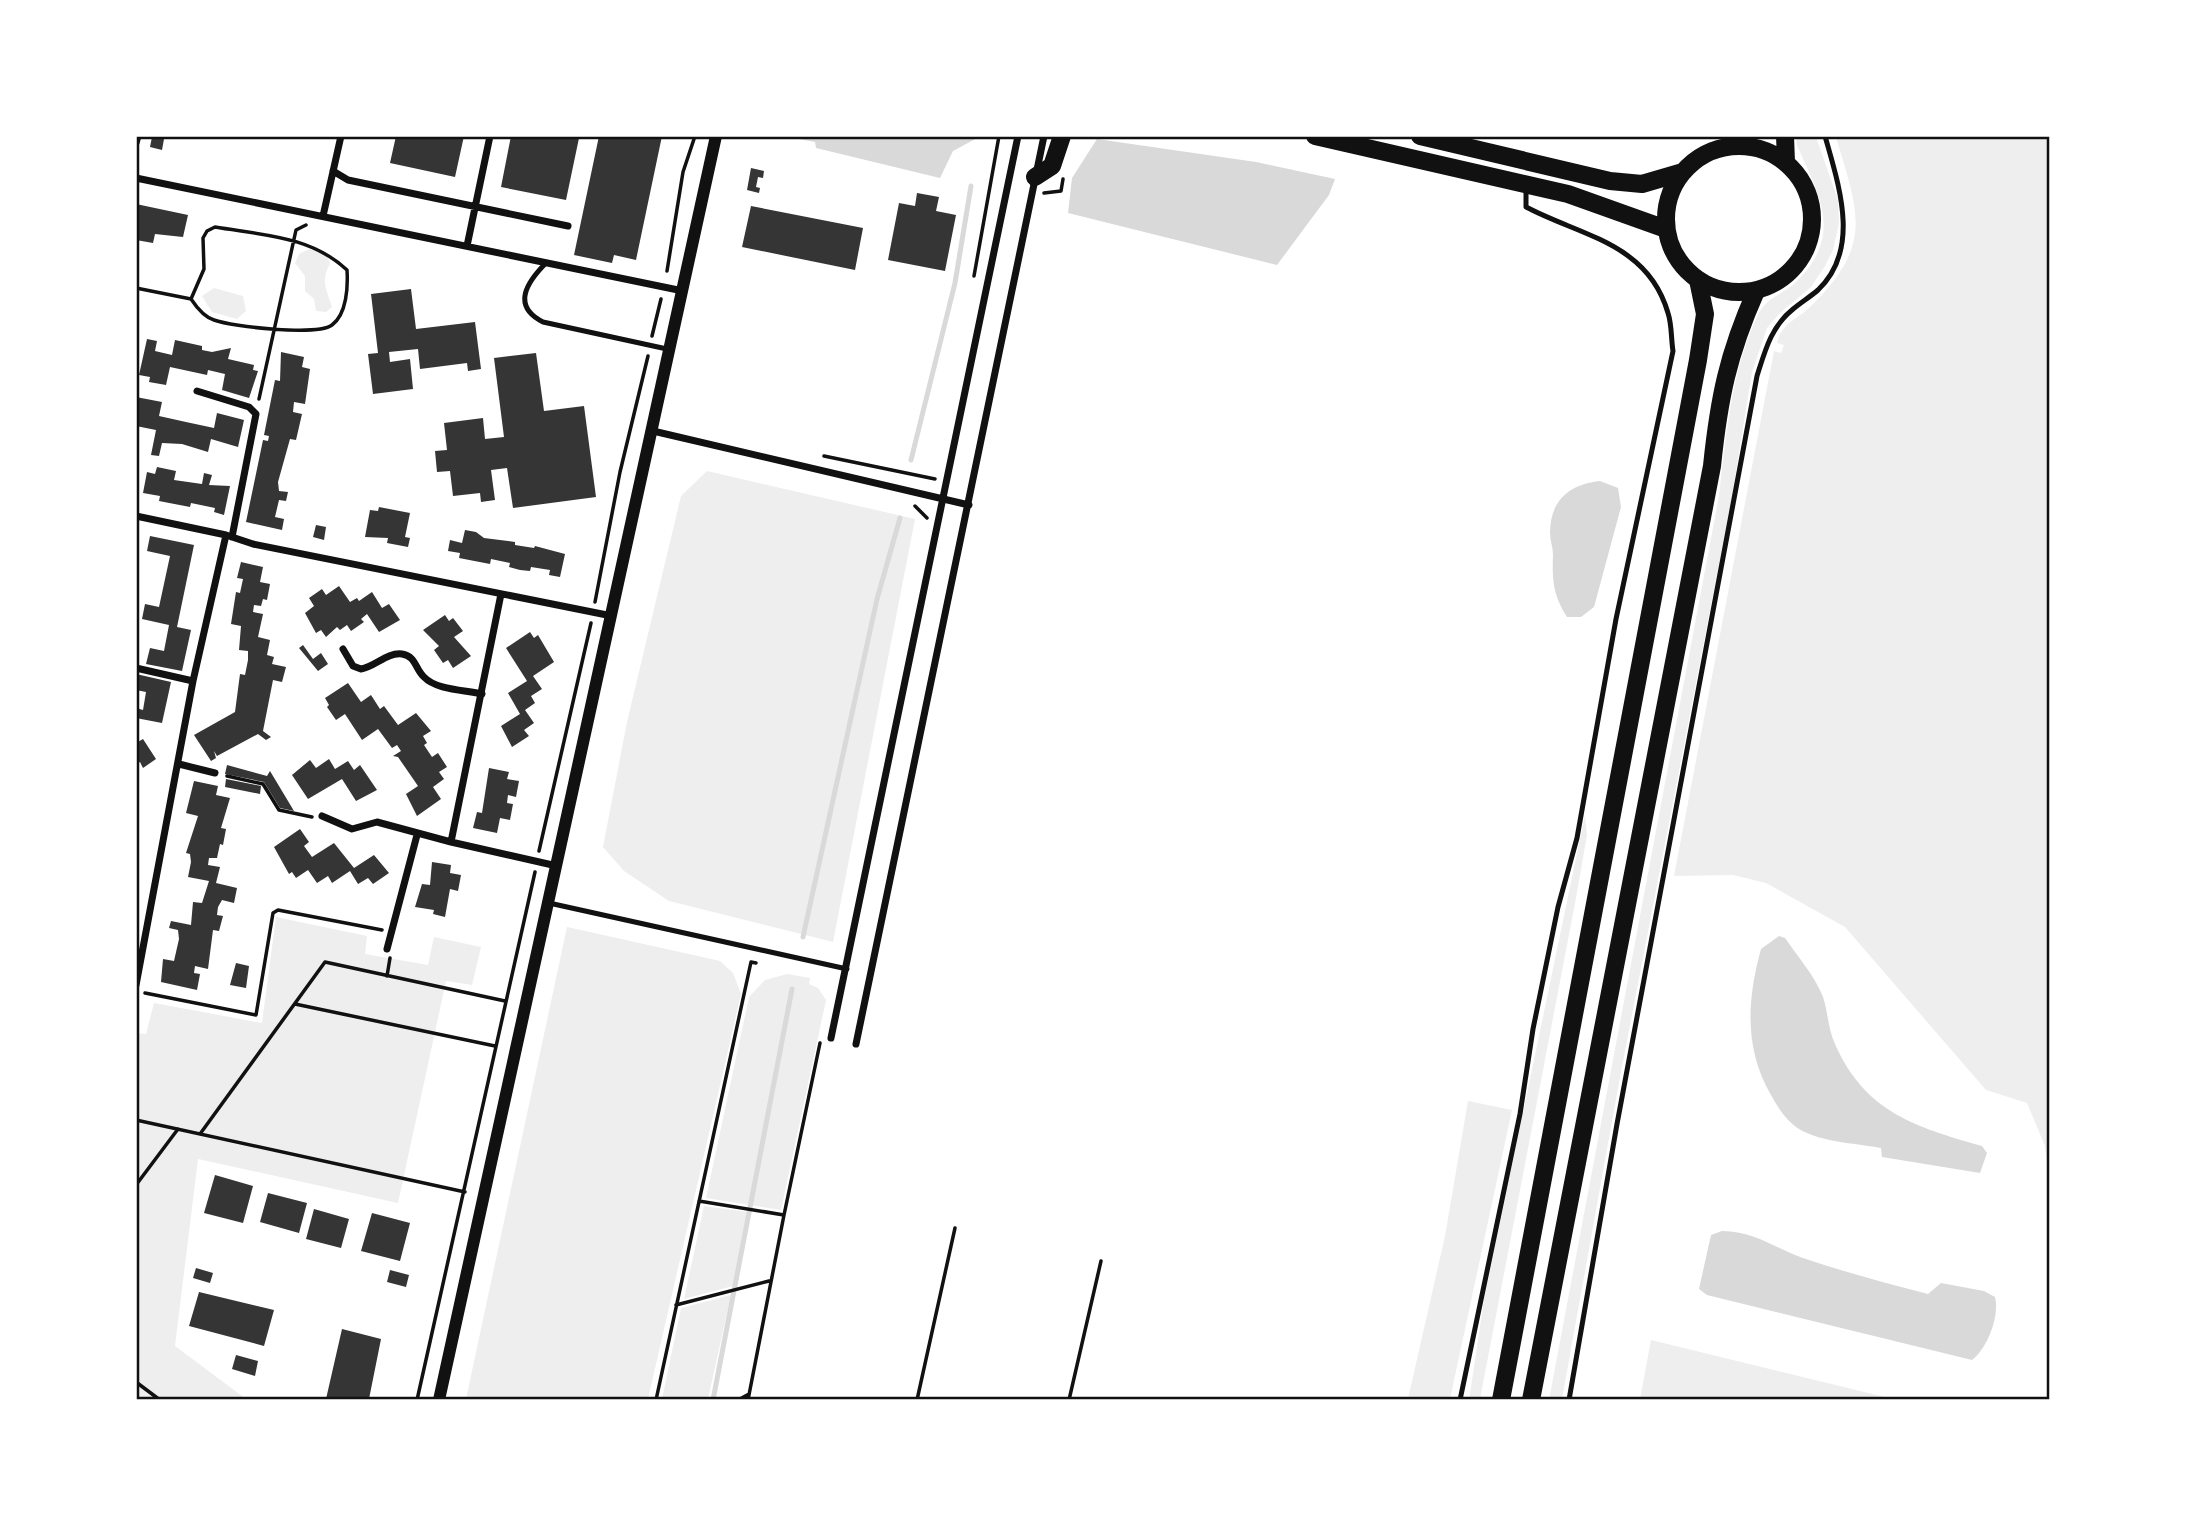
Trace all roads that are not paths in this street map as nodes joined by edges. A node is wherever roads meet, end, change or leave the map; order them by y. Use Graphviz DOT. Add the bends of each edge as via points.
graph roads {
  1 [pos="138,136"];
  2 [pos="341,136"];
  3 [pos="490,136"];
  4 [pos="716,136"];
  5 [pos="1018,136"];
  6 [pos="1044,136"];
  7 [pos="1062,136"];
  8 [pos="1315,136"];
  9 [pos="1420,136"];
  10 [pos="1785,136"];
  11 [pos="1825,136"];
  12 [pos="1737,141"];
  13 [pos="136,143"];
  14 [pos="1786,162"];
  15 [pos="333,171"];
  16 [pos="1683,172"];
  17 [pos="1035,177"];
  18 [pos="136,178"];
  19 [pos="1526,184"];
  20 [pos="475,206"];
  21 [pos="324,216"];
  22 [pos="568,226"];
  23 [pos="1666,229"];
  24 [pos="467,246"];
  25 [pos="546,263"];
  26 [pos="1698,280"];
  27 [pos="684,291"];
  28 [pos="1756,291"];
  29 [pos="671,350"];
  30 [pos="197,391"];
  31 [pos="653,431"];
  32 [pos="944,499"];
  33 [pos="969,505"];
  34 [pos="136,516"];
  35 [pos="229,536"];
  36 [pos="501,594"];
  37 [pos="612,616"];
  38 [pos="343,649"];
  39 [pos="136,668"];
  40 [pos="193,681"];
  41 [pos="482,694"];
  42 [pos="179,764"];
  43 [pos="215,773"];
  44 [pos="322,816"];
  45 [pos="417,835"];
  46 [pos="451,842"];
  47 [pos="557,866"];
  48 [pos="549,903"];
  49 [pos="387,950"];
  50 [pos="847,969"];
  51 [pos="136,985"];
  52 [pos="831,1038"];
  53 [pos="856,1044"];
  54 [pos="439,1399"];
  55 [pos="1460,1399"];
  56 [pos="1501,1399"];
  57 [pos="1531,1399"];
  58 [pos="1569,1399"];
  1 -- 13 [label="street"];
  2 -- 15 [label="street"];
  3 -- 20 [label="street"];
  4 -- 27 [label="street"];
  5 -- 32 [label="street"];
  6 -- 17 [label="street"];
  7 -- 17 [label="main road" via="1052,166"];
  8 -- 19 [label="main road"];
  9 -- 16 [label="main road" via="1610,181 1642,184"];
  10 -- 14 [label="main road"];
  11 -- 58 [label="lane" via="1844,208 1843,238 1837,264 1819,289 1775,328 1757,376"];
  12 -- 14 [label="main road"];
  12 -- 16 [label="main road" via="1697,159"];
  14 -- 28 [label="main road" via="1802,180 1811,201 1813,225 1808,247 1796,267 1778,282"];
  15 -- 20 [label="street" via="348,180"];
  15 -- 21 [label="street"];
  16 -- 23 [label="main road" via="1672,189"];
  17 -- 33 [label="street"];
  18 -- 21 [label="street"];
  19 -- 23 [label="main road" via="1615,208"];
  19 -- 55 [label="lane" via="1526,207 1622,249 1651,279 1668,313 1673,351"];
  20 -- 22 [label="street"];
  20 -- 24 [label="street"];
  21 -- 24 [label="street"];
  23 -- 26 [label="main road" via="1682,266"];
  24 -- 25 [label="street"];
  25 -- 27 [label="street"];
  25 -- 29 [label="lane" via="527,287 524,304 531,316"];
  26 -- 28 [label="main road" via="1726,291"];
  26 -- 56 [label="main road" via="1705,314 1698,360"];
  27 -- 29 [label="street"];
  28 -- 57 [label="main road" via="1734,341 1719,397 1712,466"];
  29 -- 31 [label="street"];
  30 -- 35 [label="street" via="254,410 257,420"];
  31 -- 32 [label="street"];
  31 -- 37 [label="street"];
  32 -- 33 [label="street"];
  32 -- 50 [label="street"];
  33 -- 53 [label="street"];
  34 -- 35 [label="street"];
  35 -- 36 [label="street"];
  35 -- 40 [label="street"];
  36 -- 37 [label="street"];
  36 -- 41 [label="street"];
  37 -- 47 [label="street"];
  38 -- 41 [label="street" via="353,666 361,669 406,655 424,678"];
  39 -- 40 [label="street"];
  40 -- 42 [label="street"];
  41 -- 46 [label="street"];
  42 -- 43 [label="street"];
  42 -- 51 [label="street"];
  44 -- 45 [label="street" via="352,829 377,822"];
  45 -- 46 [label="street"];
  45 -- 49 [label="street"];
  46 -- 47 [label="street"];
  47 -- 48 [label="street"];
  48 -- 50 [label="lane"];
  48 -- 54 [label="street"];
  50 -- 52 [label="street"];
}
